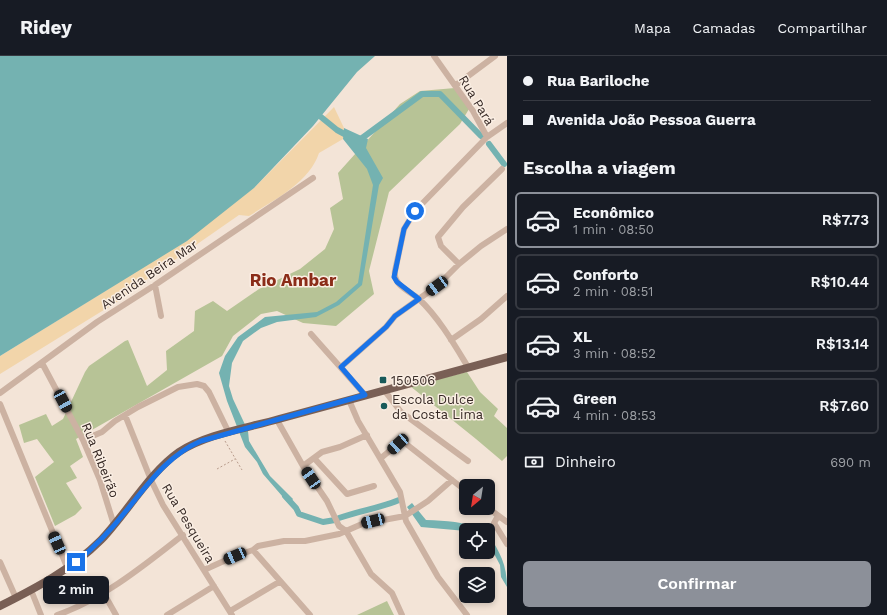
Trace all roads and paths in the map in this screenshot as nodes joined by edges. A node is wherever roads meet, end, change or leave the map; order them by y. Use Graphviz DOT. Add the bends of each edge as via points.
graph roads {
  1 [pos="434,56"];
  2 [pos="495,56"];
  3 [pos="456,85"];
  4 [pos="507,123"];
  5 [pos="487,137"];
  6 [pos="502,169"];
  7 [pos="313,178"];
  8 [pos="507,229"];
  9 [pos="459,264"];
  10 [pos="155,285"];
  11 [pos="507,296"];
  12 [pos="419,299"];
  13 [pos="161,316"];
  14 [pos="311,334"];
  15 [pos="451,340"];
  16 [pos="507,357"];
  17 [pos="42,363"];
  18 [pos="341,367"];
  19 [pos="468,367"];
  20 [pos="384,390"];
  21 [pos="0,393"];
  22 [pos="365,395"];
  23 [pos="349,400"];
  24 [pos="0,404"];
  25 [pos="125,415"];
  26 [pos="277,420"];
  27 [pos="226,434"];
  28 [pos="367,435"];
  29 [pos="84,440"];
  30 [pos="236,458"];
  31 [pos="314,458"];
  32 [pos="381,458"];
  33 [pos="468,461"];
  34 [pos="303,466"];
  35 [pos="217,469"];
  36 [pos="242,470"];
  37 [pos="151,480"];
  38 [pos="452,480"];
  39 [pos="374,486"];
  40 [pos="459,486"];
  41 [pos="495,514"];
  42 [pos="405,516"];
  43 [pos="498,516"];
  44 [pos="507,522"];
  45 [pos="114,525"];
  46 [pos="346,531"];
  47 [pos="183,535"];
  48 [pos="507,544"];
  49 [pos="253,550"];
  50 [pos="0,562"];
  51 [pos="67,567"];
  52 [pos="204,570"];
  53 [pos="279,582"];
  54 [pos="214,586"];
  55 [pos="31,590"];
  56 [pos="103,592"];
  57 [pos="16,598"];
  58 [pos="0,606"];
  59 [pos="231,613"];
  60 [pos="170,614"];
  61 [pos="41,615"];
  62 [pos="57,615"];
  63 [pos="116,615"];
  64 [pos="310,615"];
  65 [pos="402,615"];
  66 [pos="466,615"];
  1 -- 3 [label="street, Rua Pará"];
  2 -- 3 [label="street"];
  3 -- 5 [label="street, Rua Pará"];
  4 -- 5 [label="street"];
  5 -- 12 [label="street" via="415,211 404,229 394,277"];
  6 -- 9 [label="street" via="440,234 438,242"];
  7 -- 10 [label="street, Avenida Beira Mar"];
  8 -- 9 [label="street"];
  9 -- 12 [label="street" via="437,286"];
  10 -- 13 [label="street"];
  10 -- 17 [label="street, Avenida Beira Mar" via="97,322"];
  11 -- 15 [label="street" via="481,319"];
  12 -- 15 [label="street"];
  12 -- 18 [label="street" via="395,316"];
  14 -- 18 [label="street"];
  15 -- 19 [label="street"];
  16 -- 19 [label="main road"];
  17 -- 21 [label="street, Avenida Beira Mar"];
  17 -- 29 [label="street, Rua Ribeirão"];
  18 -- 22 [label="street"];
  19 -- 20 [label="main road"];
  20 -- 22 [label="main road"];
  20 -- 33 [label="street" via="401,412"];
  22 -- 23 [label="main road"];
  23 -- 26 [label="main road"];
  23 -- 28 [label="street"];
  24 -- 51 [label="street"];
  25 -- 27 [label="street" via="178,388 197,384 204,386 209,392"];
  25 -- 29 [label="street" via="102,432"];
  25 -- 37 [label="street, Rua Pesqueira"];
  26 -- 27 [label="main road"];
  26 -- 34 [label="street"];
  27 -- 30 [label="path"];
  27 -- 37 [label="main road" via="201,441 179,452"];
  28 -- 31 [label="street" via="322,452"];
  28 -- 32 [label="street"];
  29 -- 45 [label="street, Rua Ribeirão"];
  30 -- 35 [label="path"];
  30 -- 36 [label="path"];
  31 -- 34 [label="street"];
  31 -- 39 [label="street" via="347,494"];
  32 -- 38 [label="street" via="398,444 405,443"];
  32 -- 42 [label="street" via="400,492"];
  34 -- 46 [label="street" via="327,501 339,526"];
  37 -- 45 [label="main road"];
  37 -- 47 [label="street, Rua Pesqueira" via="163,505"];
  38 -- 40 [label="street"];
  38 -- 42 [label="street" via="428,501"];
  41 -- 43 [label="street"];
  42 -- 46 [label="street" via="362,524"];
  42 -- 66 [label="street" via="438,576"];
  43 -- 44 [label="street"];
  43 -- 48 [label="street" via="494,523"];
  45 -- 51 [label="main road" via="88,552"];
  46 -- 49 [label="street" via="305,541 272,543 258,546"];
  46 -- 65 [label="street" via="365,565 392,593"];
  47 -- 52 [label="street, Rua Pesqueira"];
  47 -- 56 [label="street" via="142,567"];
  49 -- 52 [label="street"];
  49 -- 53 [label="street" via="271,568"];
  50 -- 57 [label="street"];
  51 -- 55 [label="main road"];
  52 -- 54 [label="street, Rua Pesqueira"];
  53 -- 59 [label="street"];
  53 -- 64 [label="street" via="285,585"];
  54 -- 59 [label="street, Rua Pesqueira"];
  54 -- 60 [label="street"];
  55 -- 57 [label="main road"];
  55 -- 61 [label="street"];
  56 -- 62 [label="street" via="76,608"];
  56 -- 63 [label="street"];
  57 -- 58 [label="main road"];
}
